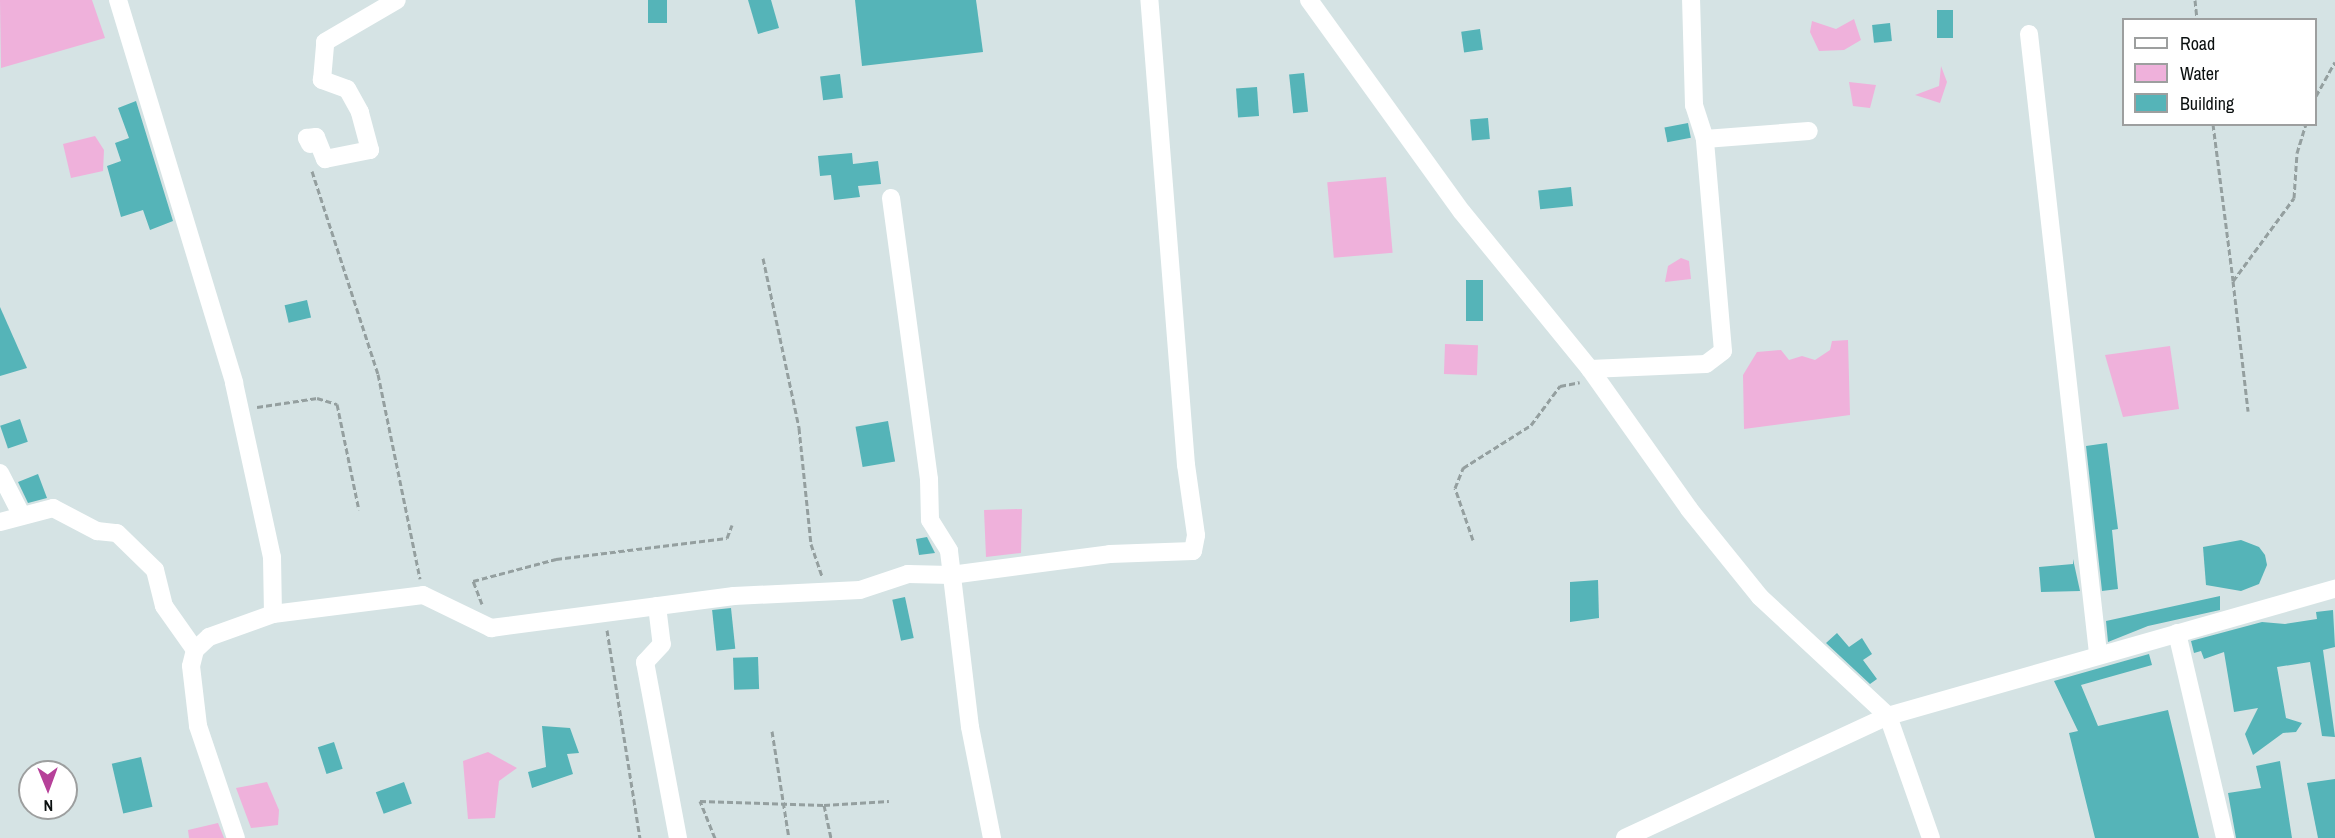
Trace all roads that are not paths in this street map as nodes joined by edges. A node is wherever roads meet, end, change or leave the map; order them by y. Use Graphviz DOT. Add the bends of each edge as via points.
graph roads {
  1 [pos="118,0"];
  2 [pos="397,0"];
  3 [pos="1149,0"];
  4 [pos="1309,0"];
  5 [pos="1691,0"];
  6 [pos="2029,34"];
  7 [pos="1809,131"];
  8 [pos="1705,139"];
  9 [pos="310,144"];
  10 [pos="891,198"];
  11 [pos="1593,374"];
  12 [pos="0,473"];
  13 [pos="21,516"];
  14 [pos="0,522"];
  15 [pos="951,575"];
  16 [pos="2335,589"];
  17 [pos="657,606"];
  18 [pos="273,614"];
  19 [pos="2177,633"];
  20 [pos="195,650"];
  21 [pos="2098,653"];
  22 [pos="1888,716"];
  23 [pos="236,838"];
  24 [pos="678,838"];
  25 [pos="992,838"];
  26 [pos="1625,838"];
  27 [pos="1931,838"];
  28 [pos="2225,838"];
  1 -- 18 [label="street" via="240,410 272,557"];
  2 -- 9 [label="street" via="325,42 322,81 347,89 360,112 370,150 325,159 316,137 307,138"];
  3 -- 15 [label="street" via="1186,465 1196,535 1193,551 1110,554"];
  4 -- 11 [label="street" via="1462,212"];
  5 -- 8 [label="street" via="1694,105"];
  6 -- 21 [label="street"];
  7 -- 8 [label="street"];
  8 -- 11 [label="street" via="1723,351 1706,364"];
  10 -- 15 [label="street" via="929,478 930,520 949,551"];
  11 -- 22 [label="street" via="1689,509 1760,597"];
  12 -- 13 [label="street"];
  13 -- 14 [label="street"];
  13 -- 20 [label="street" via="53,508 97,531 117,533 137,547 155,570 164,606"];
  15 -- 17 [label="street" via="908,574 860,590 734,596"];
  15 -- 25 [label="street" via="970,727"];
  16 -- 19 [label="street"];
  17 -- 18 [label="street" via="491,628 423,595"];
  17 -- 24 [label="street" via="662,644 645,663"];
  18 -- 20 [label="street" via="209,637"];
  19 -- 21 [label="street"];
  19 -- 28 [label="street"];
  20 -- 23 [label="street" via="191,666 198,726"];
  21 -- 22 [label="street"];
  22 -- 26 [label="street"];
  22 -- 27 [label="street"];
}
